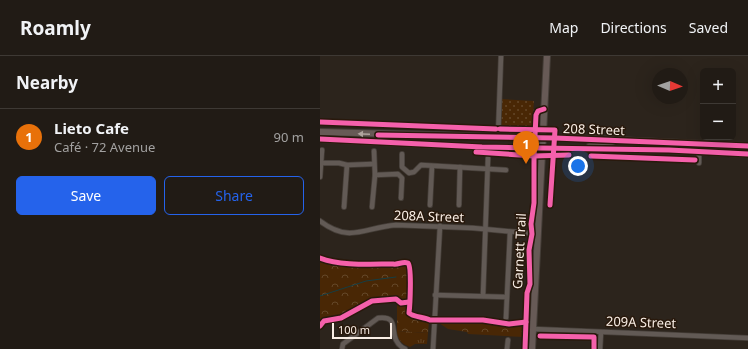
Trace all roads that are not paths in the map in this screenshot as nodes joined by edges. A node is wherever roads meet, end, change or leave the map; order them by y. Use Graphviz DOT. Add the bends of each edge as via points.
graph roads {
  1 [pos="501,56"];
  2 [pos="547,56"];
  3 [pos="320,132"];
  4 [pos="498,138"];
  5 [pos="543,138"];
  6 [pos="320,139"];
  7 [pos="619,140"];
  8 [pos="748,146"];
  9 [pos="482,147"];
  10 [pos="543,148"];
  11 [pos="322,150"];
  12 [pos="374,151"];
  13 [pos="699,151"];
  14 [pos="402,154"];
  15 [pos="748,154"];
  16 [pos="488,158"];
  17 [pos="321,163"];
  18 [pos="699,163"];
  19 [pos="373,164"];
  20 [pos="346,165"];
  21 [pos="432,166"];
  22 [pos="460,167"];
  23 [pos="488,169"];
  24 [pos="506,170"];
  25 [pos="375,175"];
  26 [pos="320,177"];
  27 [pos="401,198"];
  28 [pos="430,205"];
  29 [pos="459,205"];
  30 [pos="344,207"];
  31 [pos="372,207"];
  32 [pos="321,222"];
  33 [pos="440,226"];
  34 [pos="486,231"];
  35 [pos="510,233"];
  36 [pos="538,234"];
  37 [pos="435,295"];
  38 [pos="483,296"];
  39 [pos="506,297"];
  40 [pos="506,318"];
  41 [pos="533,329"];
  42 [pos="601,332"];
  43 [pos="748,338"];
  44 [pos="508,340"];
  45 [pos="342,349"];
  46 [pos="405,349"];
  47 [pos="433,349"];
  48 [pos="507,349"];
  49 [pos="532,349"];
  50 [pos="600,349"];
  1 -- 4 [label="street"];
  2 -- 5 [label="main road"];
  4 -- 3 [label="main road, 208 Street, one-way"];
  4 -- 5 [label="main road, 208 Street"];
  5 -- 7 [label="main road, 208 Street"];
  5 -- 9 [label="main road" via="536,142 500,142"];
  5 -- 10 [label="main road"];
  6 -- 9 [label="main road, 208 Street"];
  7 -- 8 [label="main road, 208 Street"];
  7 -- 10 [label="main road" via="589,147 555,145"];
  9 -- 10 [label="main road, 208 Street"];
  10 -- 13 [label="main road, 208 Street"];
  10 -- 36 [label="main road"];
  11 -- 17 [label="street"];
  12 -- 19 [label="street"];
  13 -- 15 [label="main road, 208 Street"];
  13 -- 18 [label="street"];
  14 -- 21 [label="street" via="402,167 406,172 414,172 421,165"];
  16 -- 23 [label="street"];
  17 -- 20 [label="street"];
  17 -- 26 [label="street"];
  19 -- 20 [label="street"];
  19 -- 25 [label="street"];
  20 -- 30 [label="street"];
  21 -- 22 [label="street"];
  21 -- 28 [label="street"];
  22 -- 23 [label="street"];
  22 -- 29 [label="street"];
  23 -- 24 [label="street"];
  23 -- 34 [label="street"];
  25 -- 27 [label="street" via="398,174 402,178"];
  25 -- 31 [label="street"];
  32 -- 33 [label="street, 208A Street" via="346,233 358,233 386,225"];
  33 -- 34 [label="street, 208A Street"];
  33 -- 37 [label="street"];
  34 -- 35 [label="street, 208A Street"];
  34 -- 38 [label="street"];
  35 -- 36 [label="street, 208A Street"];
  35 -- 39 [label="street"];
  36 -- 41 [label="main road"];
  37 -- 38 [label="street"];
  37 -- 47 [label="street"];
  38 -- 39 [label="street"];
  39 -- 40 [label="street"];
  41 -- 42 [label="street, 209A Street"];
  41 -- 49 [label="main road"];
  42 -- 43 [label="street, 209A Street"];
  42 -- 50 [label="street"];
  44 -- 48 [label="street"];
  45 -- 46 [label="street" via="343,344 378,318 391,320 394,339"];
}
